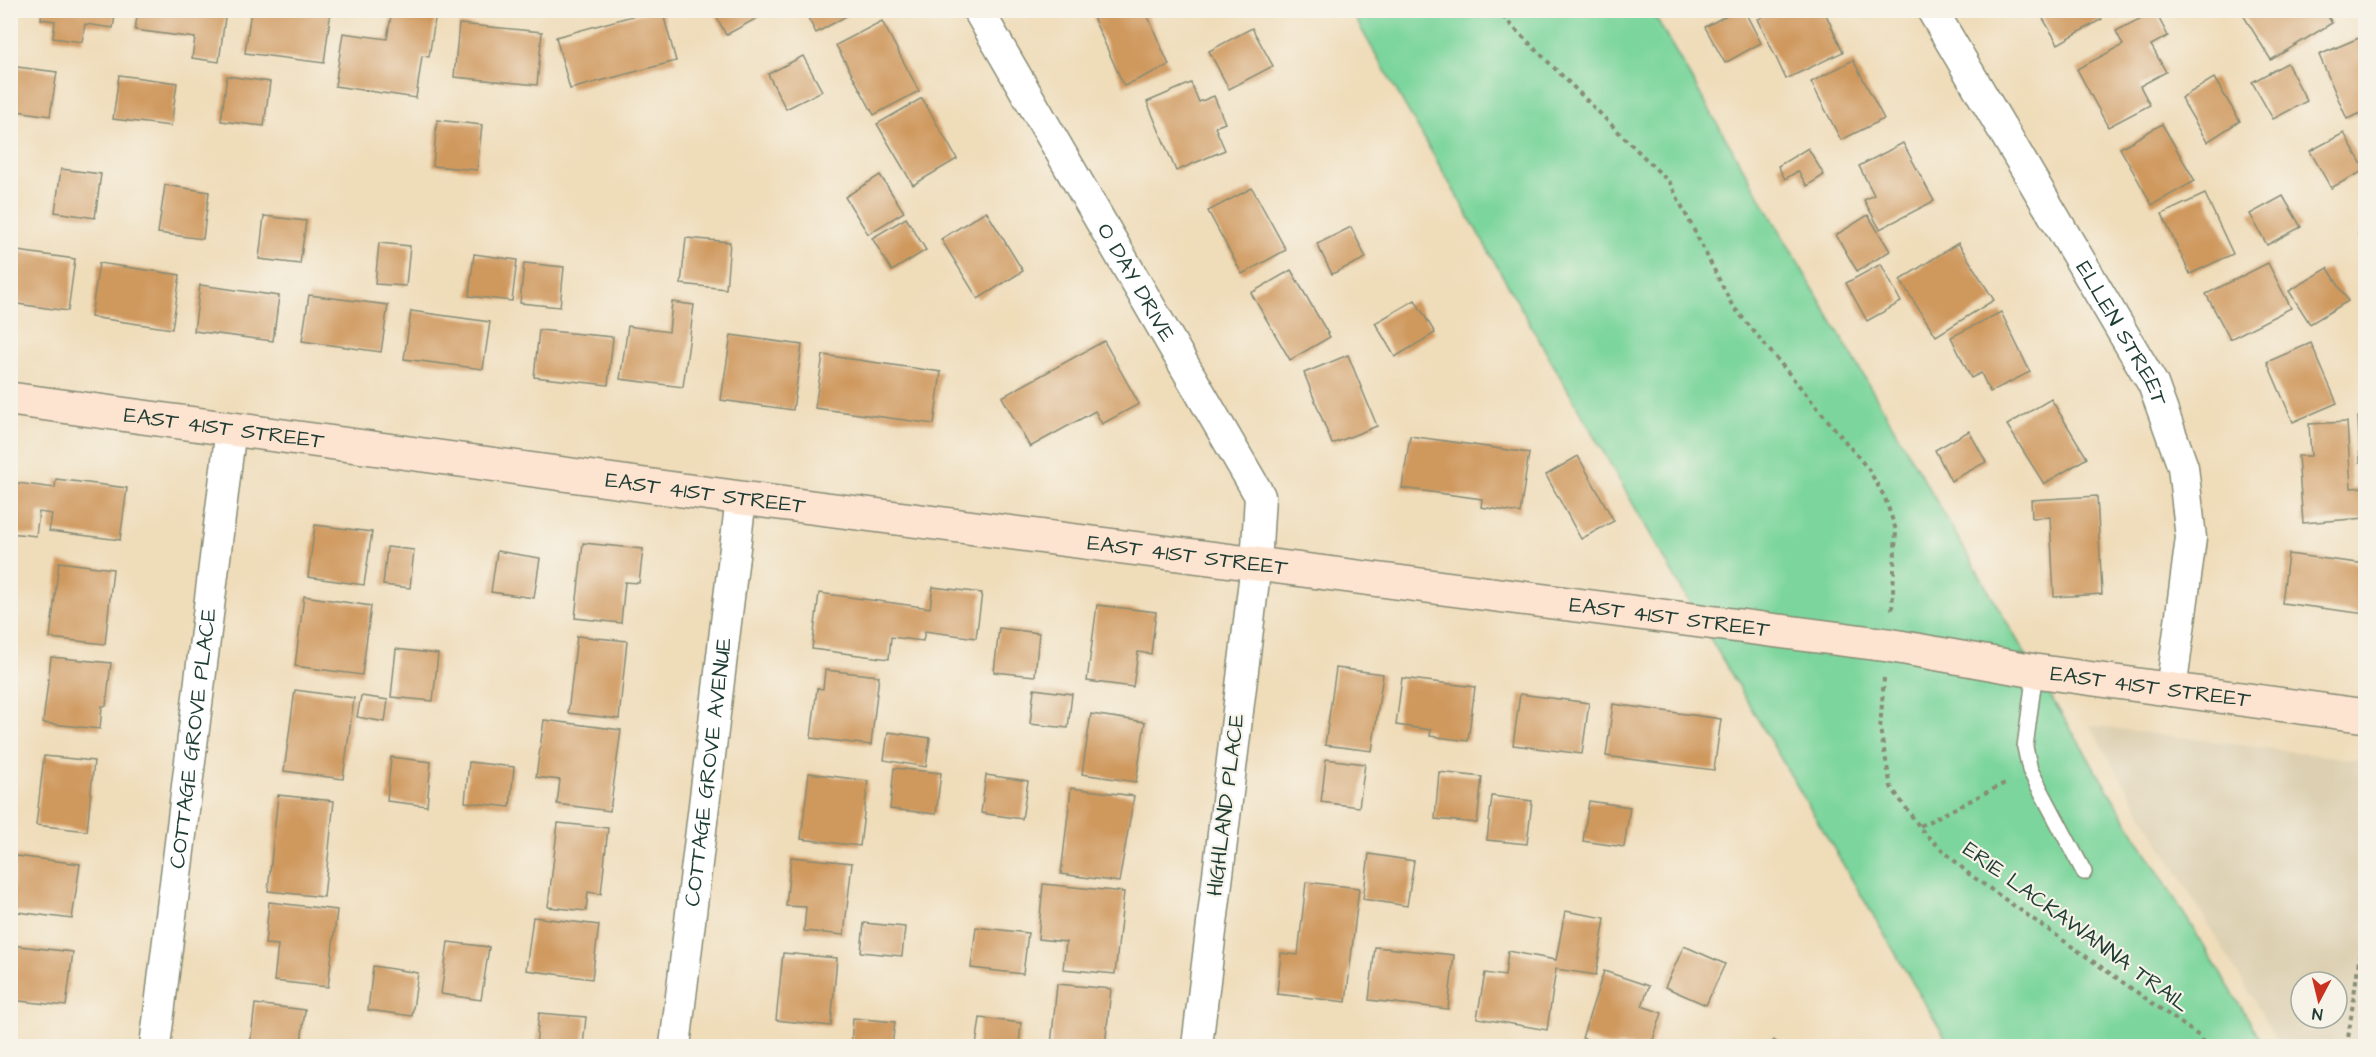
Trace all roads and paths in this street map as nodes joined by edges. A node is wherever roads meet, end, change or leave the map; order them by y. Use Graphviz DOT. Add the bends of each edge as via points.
graph roads {
  1 [pos="978,10"];
  2 [pos="1496,10"];
  3 [pos="1932,10"];
  4 [pos="10,399"];
  5 [pos="231,428"];
  6 [pos="741,498"];
  7 [pos="1256,564"];
  8 [pos="1892,613"];
  9 [pos="1885,668"];
  10 [pos="2035,671"];
  11 [pos="2171,691"];
  12 [pos="2366,716"];
  13 [pos="2030,770"];
  14 [pos="1920,826"];
  15 [pos="2084,873"];
  16 [pos="2366,909"];
  17 [pos="155,1047"];
  18 [pos="675,1047"];
  19 [pos="1197,1047"];
  20 [pos="2206,1047"];
  21 [pos="2347,1047"];
  1 -- 7 [label="street, O DAY DRIVE" via="1260,496"];
  2 -- 8 [label="path" via="1670,183 1732,305 1869,470 1885,498 1896,530"];
  3 -- 11 [label="street, ELLEN STREET" via="2153,384 2183,466 2191,538"];
  4 -- 5 [label="street, EAST 41ST STREET"];
  5 -- 6 [label="street, EAST 41ST STREET"];
  5 -- 17 [label="street, COTTAGE GROVE PLACE"];
  6 -- 7 [label="street, EAST 41ST STREET"];
  6 -- 18 [label="street, COTTAGE GROVE AVENUE"];
  7 -- 10 [label="street, EAST 41ST STREET" via="1888,645"];
  7 -- 19 [label="street, HIGHLAND PLACE"];
  9 -- 14 [label="path, ERIE LACKAWANNA TRAIL" via="1880,729 1891,787"];
  10 -- 11 [label="street, EAST 41ST STREET"];
  10 -- 13 [label="lane" via="2025,747"];
  11 -- 12 [label="street, EAST 41ST STREET"];
  13 -- 14 [label="path"];
  13 -- 15 [label="lane"];
  14 -- 20 [label="path, ERIE LACKAWANNA TRAIL" via="1969,874 2199,1036"];
  16 -- 21 [label="path"];
}
